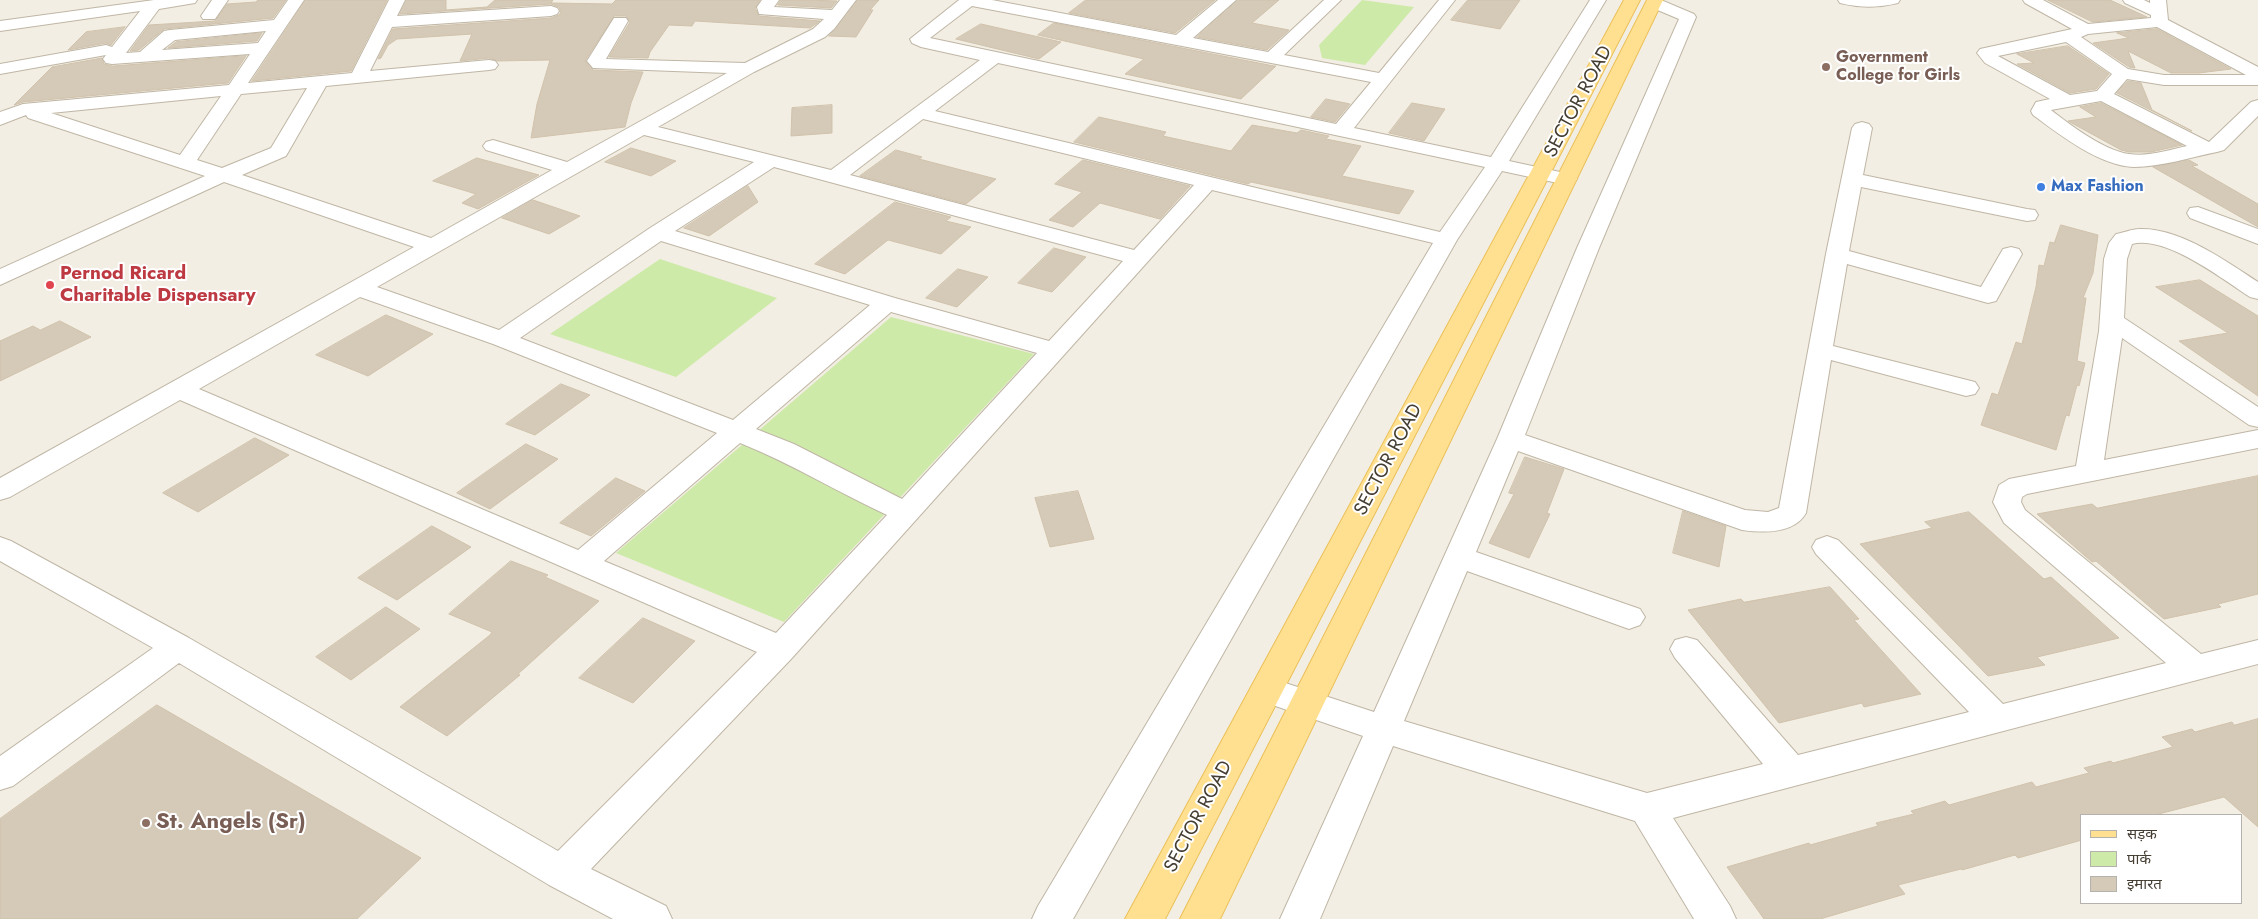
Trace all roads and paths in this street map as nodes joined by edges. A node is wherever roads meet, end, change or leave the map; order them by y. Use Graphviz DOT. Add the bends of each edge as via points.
graph roads {
  1 [pos="189,0"];
  2 [pos="220,0"];
  3 [pos="296,0"];
  4 [pos="397,0"];
  5 [pos="771,0"];
  6 [pos="969,0"];
  7 [pos="1201,0"];
  8 [pos="1333,0"];
  9 [pos="1598,0"];
  10 [pos="1846,0"];
  11 [pos="1892,0"];
  12 [pos="2031,0"];
  13 [pos="2131,0"];
  14 [pos="1441,1"];
  15 [pos="1647,1"];
  16 [pos="1225,2"];
  17 [pos="154,5"];
  18 [pos="842,8"];
  19 [pos="551,11"];
  20 [pos="2159,11"];
  21 [pos="209,16"];
  22 [pos="620,21"];
  23 [pos="387,22"];
  24 [pos="278,25"];
  25 [pos="0,26"];
  26 [pos="2085,29"];
  27 [pos="2068,36"];
  28 [pos="1180,40"];
  29 [pos="262,48"];
  30 [pos="106,50"];
  31 [pos="144,57"];
  32 [pos="995,57"];
  33 [pos="1271,58"];
  34 [pos="489,65"];
  35 [pos="748,68"];
  36 [pos="0,69"];
  37 [pos="2123,73"];
  38 [pos="2258,74"];
  39 [pos="358,78"];
  40 [pos="1383,78"];
  41 [pos="2258,80"];
  42 [pos="320,81"];
  43 [pos="233,90"];
  44 [pos="2103,95"];
  45 [pos="2065,100"];
  46 [pos="0,103"];
  47 [pos="2258,106"];
  48 [pos="23,110"];
  49 [pos="920,113"];
  50 [pos="0,119"];
  51 [pos="1862,128"];
  52 [pos="644,129"];
  53 [pos="1341,131"];
  54 [pos="493,146"];
  55 [pos="2206,148"];
  56 [pos="771,160"];
  57 [pos="186,161"];
  58 [pos="1497,164"];
  59 [pos="569,170"];
  60 [pos="221,176"];
  61 [pos="1554,176"];
  62 [pos="834,178"];
  63 [pos="1852,179"];
  64 [pos="1208,182"];
  65 [pos="2198,213"];
  66 [pos="2027,215"];
  67 [pos="658,233"];
  68 [pos="2258,238"];
  69 [pos="1446,240"];
  70 [pos="431,245"];
  71 [pos="1838,254"];
  72 [pos="2011,254"];
  73 [pos="1139,258"];
  74 [pos="0,278"];
  75 [pos="356,288"];
  76 [pos="2258,292"];
  77 [pos="887,303"];
  78 [pos="2113,321"];
  79 [pos="502,340"];
  80 [pos="1054,350"];
  81 [pos="1820,350"];
  82 [pos="1966,388"];
  83 [pos="178,389"];
  84 [pos="2258,419"];
  85 [pos="737,431"];
  86 [pos="1510,439"];
  87 [pos="2258,439"];
  88 [pos="2089,471"];
  89 [pos="0,490"];
  90 [pos="906,512"];
  91 [pos="1827,547"];
  92 [pos="0,548"];
  93 [pos="1459,556"];
  94 [pos="581,564"];
  95 [pos="1629,617"];
  96 [pos="178,647"];
  97 [pos="781,648"];
  98 [pos="1686,649"];
  99 [pos="2258,652"];
  100 [pos="2195,668"];
  101 [pos="1267,690"];
  102 [pos="1308,704"];
  103 [pos="1997,719"];
  104 [pos="1382,729"];
  105 [pos="1791,772"];
  106 [pos="0,775"];
  107 [pos="1647,809"];
  108 [pos="562,873"];
  109 [pos="1713,917"];
  110 [pos="652,919"];
  111 [pos="1052,919"];
  112 [pos="1145,919"];
  113 [pos="1200,919"];
  114 [pos="1300,919"];
  1 -- 17 [label="street"];
  2 -- 21 [label="street"];
  3 -- 24 [label="street"];
  4 -- 23 [label="street"];
  5 -- 18 [label="street" via="764,12"];
  6 -- 28 [label="street"];
  6 -- 32 [label="street" via="918,38 927,43"];
  7 -- 16 [label="street"];
  8 -- 33 [label="street"];
  9 -- 58 [label="street"];
  10 -- 11 [label="street" via="1866,3"];
  12 -- 26 [label="street"];
  13 -- 20 [label="street"];
  14 -- 40 [label="street"];
  15 -- 61 [label="main road, SECTOR ROAD"];
  15 -- 86 [label="street" via="1688,17"];
  16 -- 28 [label="street"];
  17 -- 25 [label="street"];
  17 -- 31 [label="street" via="112,59"];
  18 -- 35 [label="street" via="810,39"];
  19 -- 23 [label="street"];
  20 -- 26 [label="street"];
  20 -- 38 [label="street"];
  22 -- 35 [label="street" via="596,61 599,64"];
  23 -- 39 [label="street"];
  24 -- 29 [label="street"];
  24 -- 31 [label="street" via="170,35"];
  26 -- 27 [label="street"];
  27 -- 37 [label="street"];
  27 -- 45 [label="street" via="1986,54"];
  28 -- 33 [label="street"];
  29 -- 31 [label="street"];
  29 -- 43 [label="street"];
  30 -- 36 [label="street"];
  32 -- 49 [label="street"];
  32 -- 53 [label="street"];
  33 -- 40 [label="street"];
  34 -- 39 [label="street"];
  35 -- 52 [label="street"];
  37 -- 41 [label="street" via="2180,80"];
  37 -- 44 [label="street"];
  39 -- 42 [label="street"];
  40 -- 53 [label="street"];
  42 -- 43 [label="street"];
  42 -- 60 [label="street" via="279,152"];
  43 -- 48 [label="street"];
  43 -- 57 [label="street"];
  44 -- 45 [label="street"];
  44 -- 55 [label="street"];
  45 -- 55 [label="street" via="2043,106 2040,111 2120,158 2146,160"];
  46 -- 48 [label="street"];
  47 -- 55 [label="street" via="2218,146"];
  48 -- 50 [label="street"];
  48 -- 57 [label="street"];
  49 -- 62 [label="street"];
  49 -- 64 [label="street"];
  51 -- 63 [label="street"];
  52 -- 56 [label="street"];
  52 -- 59 [label="street"];
  53 -- 58 [label="street"];
  54 -- 59 [label="street"];
  56 -- 62 [label="street"];
  56 -- 67 [label="street"];
  57 -- 60 [label="street"];
  58 -- 61 [label="street"];
  58 -- 69 [label="street"];
  59 -- 70 [label="street"];
  60 -- 70 [label="street"];
  60 -- 74 [label="street"];
  61 -- 101 [label="main road, SECTOR ROAD"];
  61 -- 102 [label="main road, SECTOR ROAD"];
  62 -- 73 [label="street"];
  63 -- 66 [label="street"];
  63 -- 71 [label="street"];
  64 -- 69 [label="street"];
  64 -- 73 [label="street"];
  65 -- 68 [label="street"];
  67 -- 77 [label="street"];
  67 -- 79 [label="street"];
  69 -- 111 [label="street"];
  70 -- 75 [label="street"];
  71 -- 72 [label="street" via="1988,296"];
  71 -- 81 [label="street"];
  73 -- 80 [label="street"];
  75 -- 79 [label="street"];
  75 -- 83 [label="street"];
  76 -- 78 [label="street" via="2171,241 2138,236 2125,238 2118,249 2114,271"];
  77 -- 80 [label="street"];
  77 -- 85 [label="street"];
  78 -- 84 [label="street"];
  78 -- 88 [label="street"];
  79 -- 85 [label="street"];
  80 -- 90 [label="street"];
  81 -- 82 [label="street"];
  81 -- 86 [label="street" via="1792,513 1780,521 1742,520"];
  83 -- 89 [label="street"];
  83 -- 94 [label="street"];
  85 -- 90 [label="street" via="784,450"];
  85 -- 94 [label="street"];
  86 -- 93 [label="street"];
  87 -- 88 [label="street"];
  88 -- 100 [label="street" via="2019,486 2009,492 2007,502 2014,516"];
  90 -- 97 [label="street"];
  91 -- 103 [label="street"];
  92 -- 96 [label="street"];
  93 -- 95 [label="street"];
  93 -- 104 [label="street"];
  94 -- 97 [label="street"];
  96 -- 106 [label="street"];
  96 -- 108 [label="street"];
  97 -- 108 [label="street"];
  98 -- 105 [label="street"];
  99 -- 100 [label="street"];
  100 -- 103 [label="street"];
  101 -- 102 [label="street"];
  101 -- 112 [label="main road, SECTOR ROAD"];
  102 -- 104 [label="street"];
  102 -- 113 [label="main road, SECTOR ROAD"];
  103 -- 105 [label="street"];
  104 -- 107 [label="street"];
  104 -- 114 [label="street"];
  105 -- 107 [label="street"];
  107 -- 109 [label="street"];
  108 -- 110 [label="street"];
}
